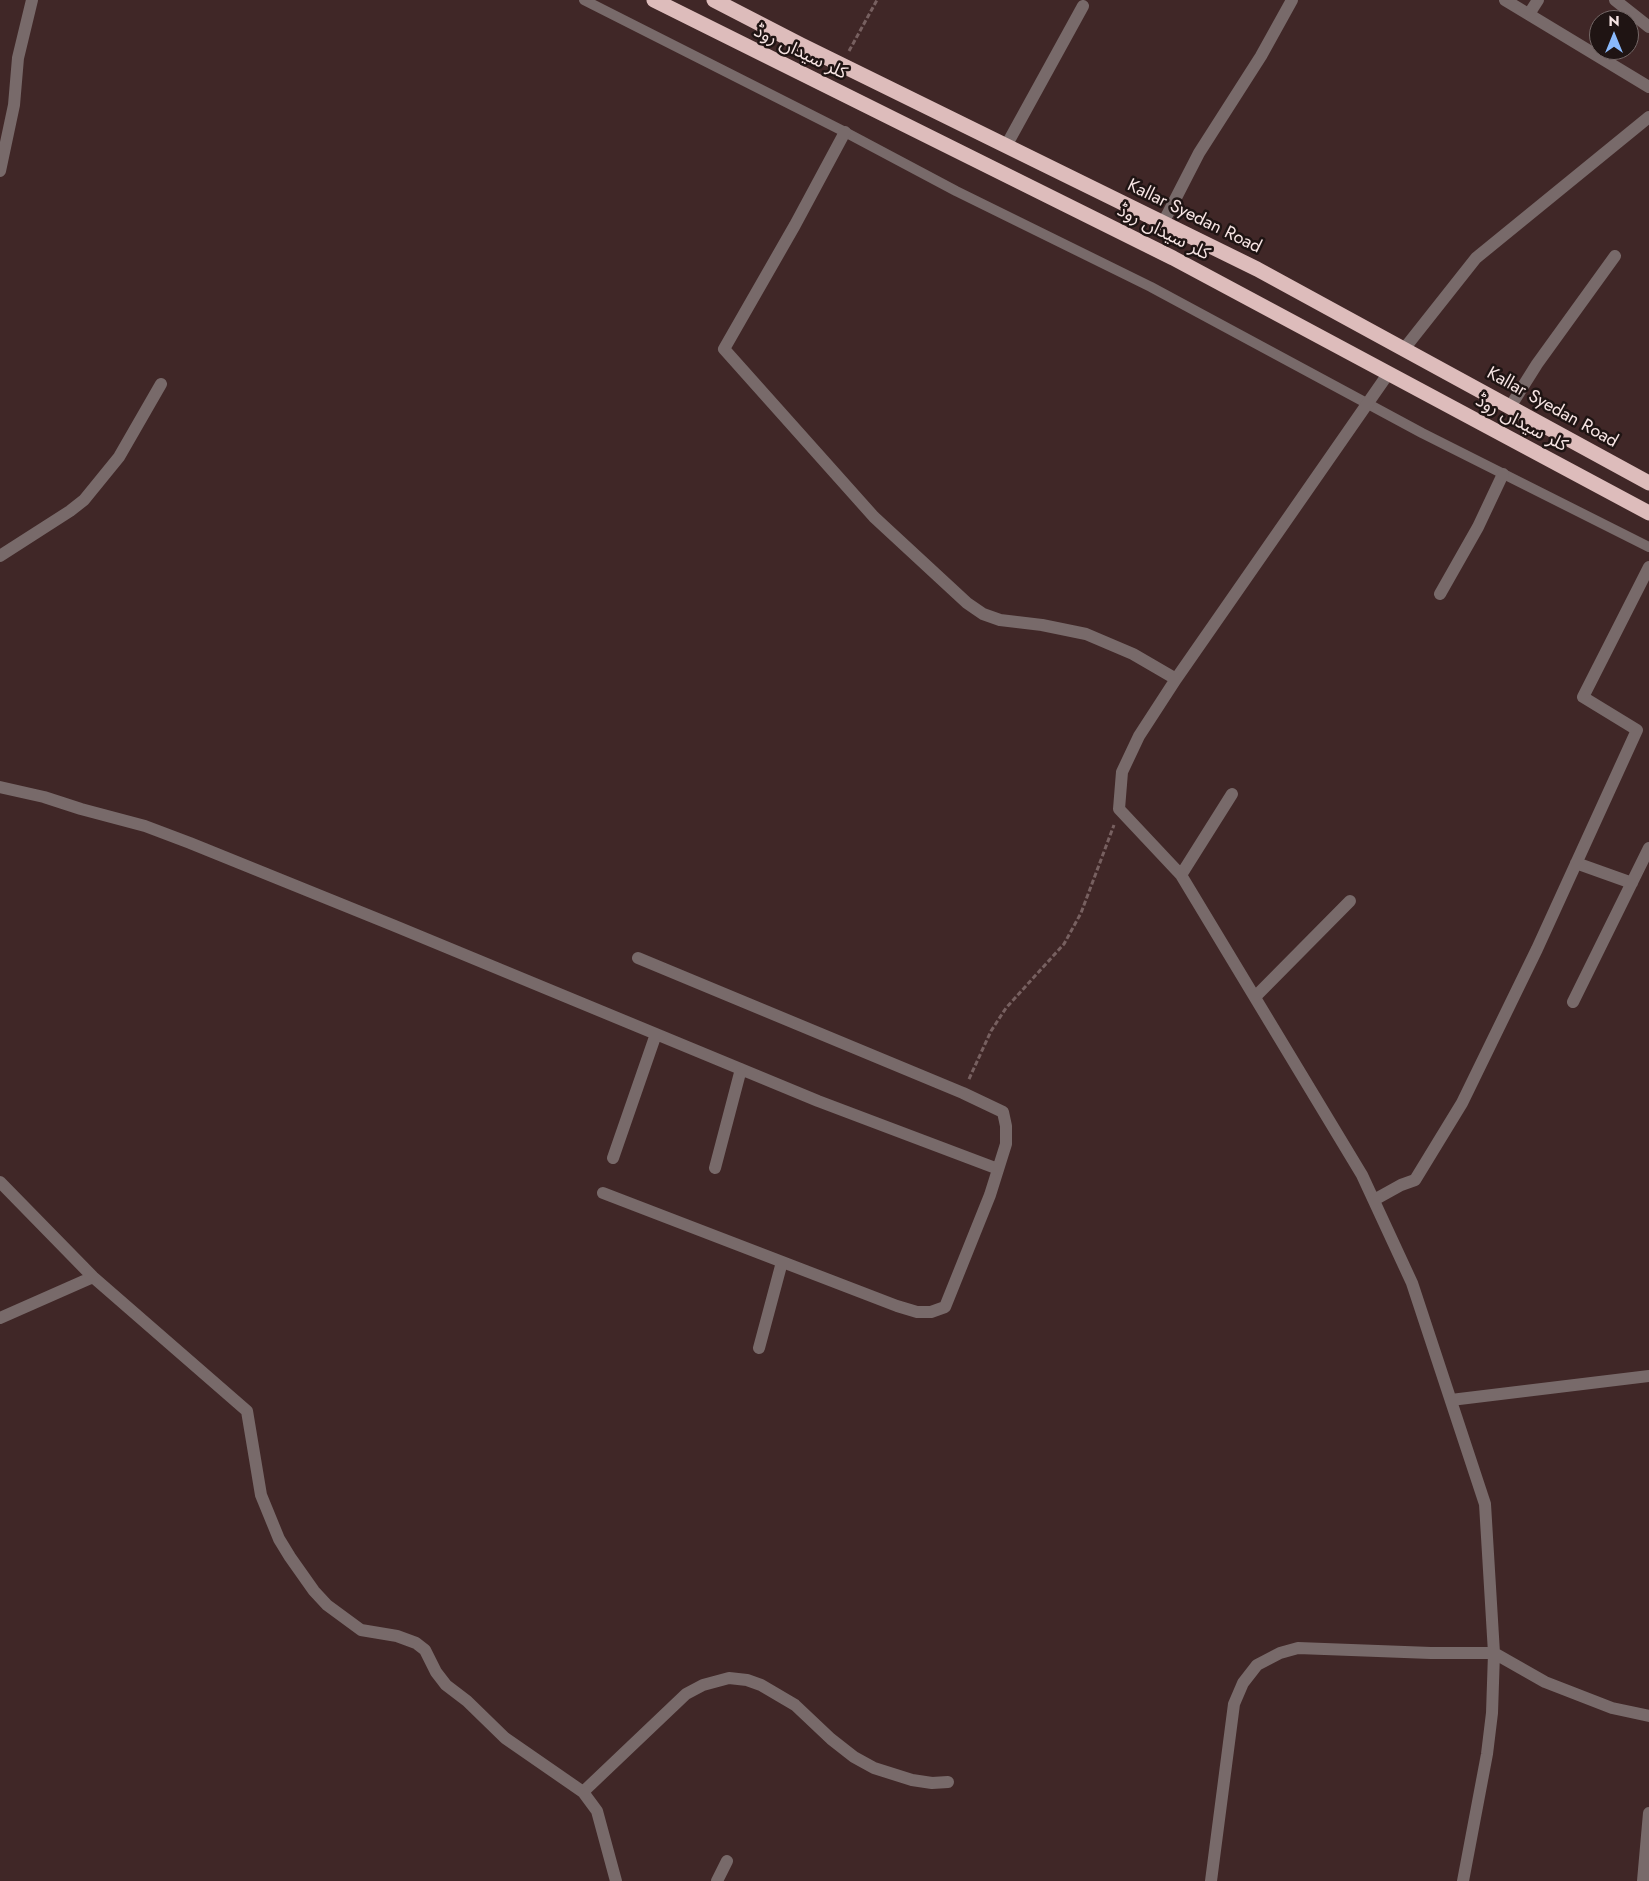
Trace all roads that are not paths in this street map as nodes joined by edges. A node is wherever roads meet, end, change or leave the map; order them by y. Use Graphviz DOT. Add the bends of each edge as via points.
graph roads {
  1 [pos="32,0"];
  2 [pos="584,0"];
  3 [pos="654,0"];
  4 [pos="714,0"];
  5 [pos="1292,0"];
  6 [pos="1505,0"];
  7 [pos="1538,0"];
  8 [pos="1615,0"];
  9 [pos="1083,6"];
  10 [pos="1528,14"];
  11 [pos="1649,27"];
  12 [pos="1649,87"];
  13 [pos="1649,117"];
  14 [pos="845,132"];
  15 [pos="4,134"];
  16 [pos="1006,146"];
  17 [pos="0,171"];
  18 [pos="1163,223"];
  19 [pos="1615,256"];
  20 [pos="1404,349"];
  21 [pos="1388,374"];
  22 [pos="161,384"];
  23 [pos="1367,404"];
  24 [pos="1510,407"];
  25 [pos="1503,474"];
  26 [pos="1648,479"];
  27 [pos="1649,513"];
  28 [pos="1649,547"];
  29 [pos="0,556"];
  30 [pos="1649,567"];
  31 [pos="1440,594"];
  32 [pos="1176,679"];
  33 [pos="0,787"];
  34 [pos="1232,794"];
  35 [pos="1649,848"];
  36 [pos="1576,863"];
  37 [pos="1181,875"];
  38 [pos="1632,883"];
  39 [pos="1350,901"];
  40 [pos="638,958"];
  41 [pos="1255,996"];
  42 [pos="1573,1002"];
  43 [pos="656,1034"];
  44 [pos="741,1069"];
  45 [pos="613,1158"];
  46 [pos="715,1168"];
  47 [pos="998,1169"];
  48 [pos="0,1182"];
  49 [pos="603,1193"];
  50 [pos="1374,1200"];
  51 [pos="782,1262"];
  52 [pos="93,1277"];
  53 [pos="0,1318"];
  54 [pos="759,1348"];
  55 [pos="1649,1376"];
  56 [pos="1451,1400"];
  57 [pos="1494,1653"];
  58 [pos="1649,1716"];
  59 [pos="948,1782"];
  60 [pos="583,1792"];
  61 [pos="1649,1813"];
  62 [pos="727,1861"];
  63 [pos="616,1881"];
  64 [pos="717,1881"];
  65 [pos="1210,1881"];
  66 [pos="1463,1881"];
  67 [pos="1643,1881"];
  1 -- 15 [label="street" via="18,58 14,105"];
  2 -- 14 [label="lane"];
  3 -- 21 [label="highway, کلر سیداں روڈ" via="1173,258"];
  4 -- 16 [label="highway, Kallar Syedan Road"];
  5 -- 18 [label="street" via="1261,56 1199,153"];
  6 -- 10 [label="street"];
  7 -- 10 [label="street"];
  8 -- 11 [label="street"];
  9 -- 16 [label="street"];
  10 -- 12 [label="street"];
  13 -- 20 [label="street" via="1476,258"];
  14 -- 23 [label="lane" via="1151,287"];
  14 -- 32 [label="street" via="724,349 874,517 983,614 1000,620 1086,634 1133,654"];
  15 -- 17 [label="street"];
  16 -- 18 [label="highway, Kallar Syedan Road"];
  18 -- 20 [label="highway, Kallar Syedan Road" via="1258,269"];
  19 -- 24 [label="street"];
  20 -- 24 [label="highway, Kallar Syedan Road"];
  21 -- 23 [label="street"];
  21 -- 27 [label="highway, کلر سیداں روڈ"];
  22 -- 29 [label="street" via="119,457 84,500"];
  23 -- 25 [label="lane"];
  23 -- 32 [label="street"];
  24 -- 26 [label="highway, Kallar Syedan Road"];
  25 -- 28 [label="lane"];
  25 -- 31 [label="street" via="1478,527"];
  30 -- 36 [label="street" via="1583,697 1637,730"];
  32 -- 37 [label="street" via="1139,736 1122,772 1119,809"];
  33 -- 43 [label="street" via="145,826"];
  34 -- 37 [label="street"];
  35 -- 38 [label="street"];
  36 -- 38 [label="street"];
  36 -- 50 [label="street" via="1457,1110 1415,1180"];
  37 -- 41 [label="street"];
  38 -- 42 [label="street"];
  39 -- 41 [label="street"];
  40 -- 47 [label="street" via="1003,1112 1006,1144"];
  41 -- 50 [label="street" via="1362,1174"];
  43 -- 44 [label="street"];
  43 -- 45 [label="street"];
  44 -- 46 [label="street"];
  44 -- 47 [label="street"];
  47 -- 51 [label="street" via="945,1307 917,1312"];
  48 -- 52 [label="street"];
  49 -- 51 [label="street"];
  50 -- 56 [label="street" via="1412,1283"];
  51 -- 54 [label="street"];
  52 -- 53 [label="street"];
  52 -- 60 [label="street" via="247,1411 261,1495 279,1539 327,1605 361,1630 416,1643 425,1650 446,1685 505,1738"];
  55 -- 56 [label="street"];
  56 -- 57 [label="street" via="1486,1504"];
  57 -- 58 [label="street" via="1545,1682 1612,1708"];
  57 -- 65 [label="street" via="1298,1648 1257,1665 1243,1683 1234,1704"];
  57 -- 66 [label="street" via="1487,1754"];
  59 -- 60 [label="street" via="912,1780 874,1768 831,1739 795,1705 760,1685 728,1678 686,1694"];
  60 -- 63 [label="street" via="597,1811"];
  61 -- 67 [label="street"];
  62 -- 64 [label="street"];
}
